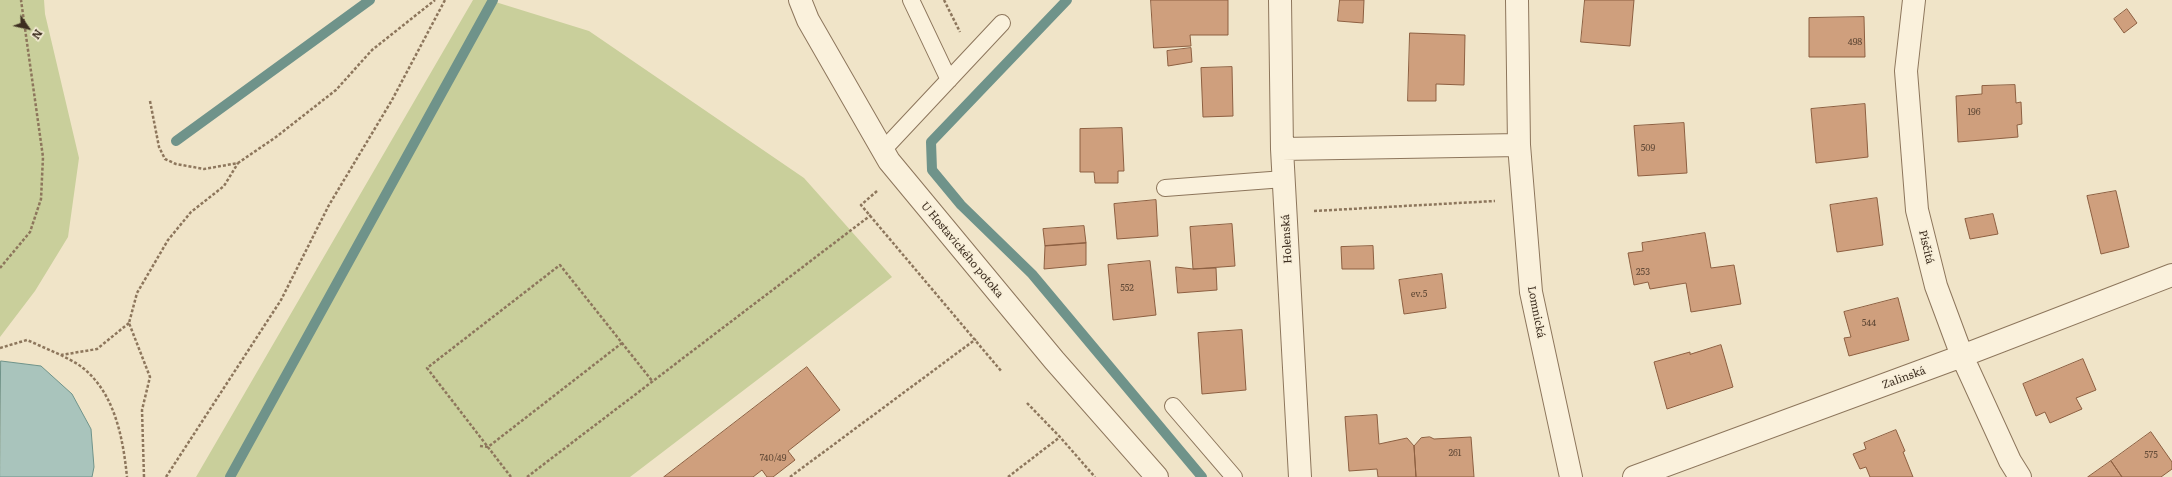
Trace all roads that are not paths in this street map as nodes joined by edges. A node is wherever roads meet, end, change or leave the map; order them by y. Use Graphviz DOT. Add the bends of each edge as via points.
graph roads {
  1 [pos="800,0"];
  2 [pos="911,0"];
  3 [pos="1280,0"];
  4 [pos="1517,0"];
  5 [pos="1914,0"];
  6 [pos="1002,23"];
  7 [pos="948,80"];
  8 [pos="1519,145"];
  9 [pos="1282,149"];
  10 [pos="882,150"];
  11 [pos="1284,179"];
  12 [pos="1165,188"];
  13 [pos="2172,275"];
  14 [pos="1962,356"];
  15 [pos="1173,406"];
  16 [pos="1156,477"];
  17 [pos="1234,477"];
  18 [pos="1300,477"];
  19 [pos="1571,477"];
  20 [pos="1634,477"];
  21 [pos="2020,477"];
  1 -- 10 [label="street, U Hostavického potoka" via="808,20"];
  2 -- 7 [label="lane"];
  3 -- 9 [label="street, Holenská"];
  4 -- 8 [label="street, Lomnická"];
  5 -- 14 [label="street, Písčitá" via="1906,71 1917,210 1936,286"];
  6 -- 7 [label="lane"];
  7 -- 10 [label="lane"];
  8 -- 9 [label="street"];
  8 -- 19 [label="street, Lomnická" via="1531,292"];
  9 -- 11 [label="street, Holenská"];
  10 -- 16 [label="street, U Hostavického potoka" via="1054,360"];
  11 -- 12 [label="lane"];
  11 -- 18 [label="street, Holenská"];
  13 -- 14 [label="street, Zalinská"];
  14 -- 20 [label="street, Zalinská"];
  14 -- 21 [label="street, Písčitá" via="2010,461"];
  15 -- 17 [label="lane"];
}
